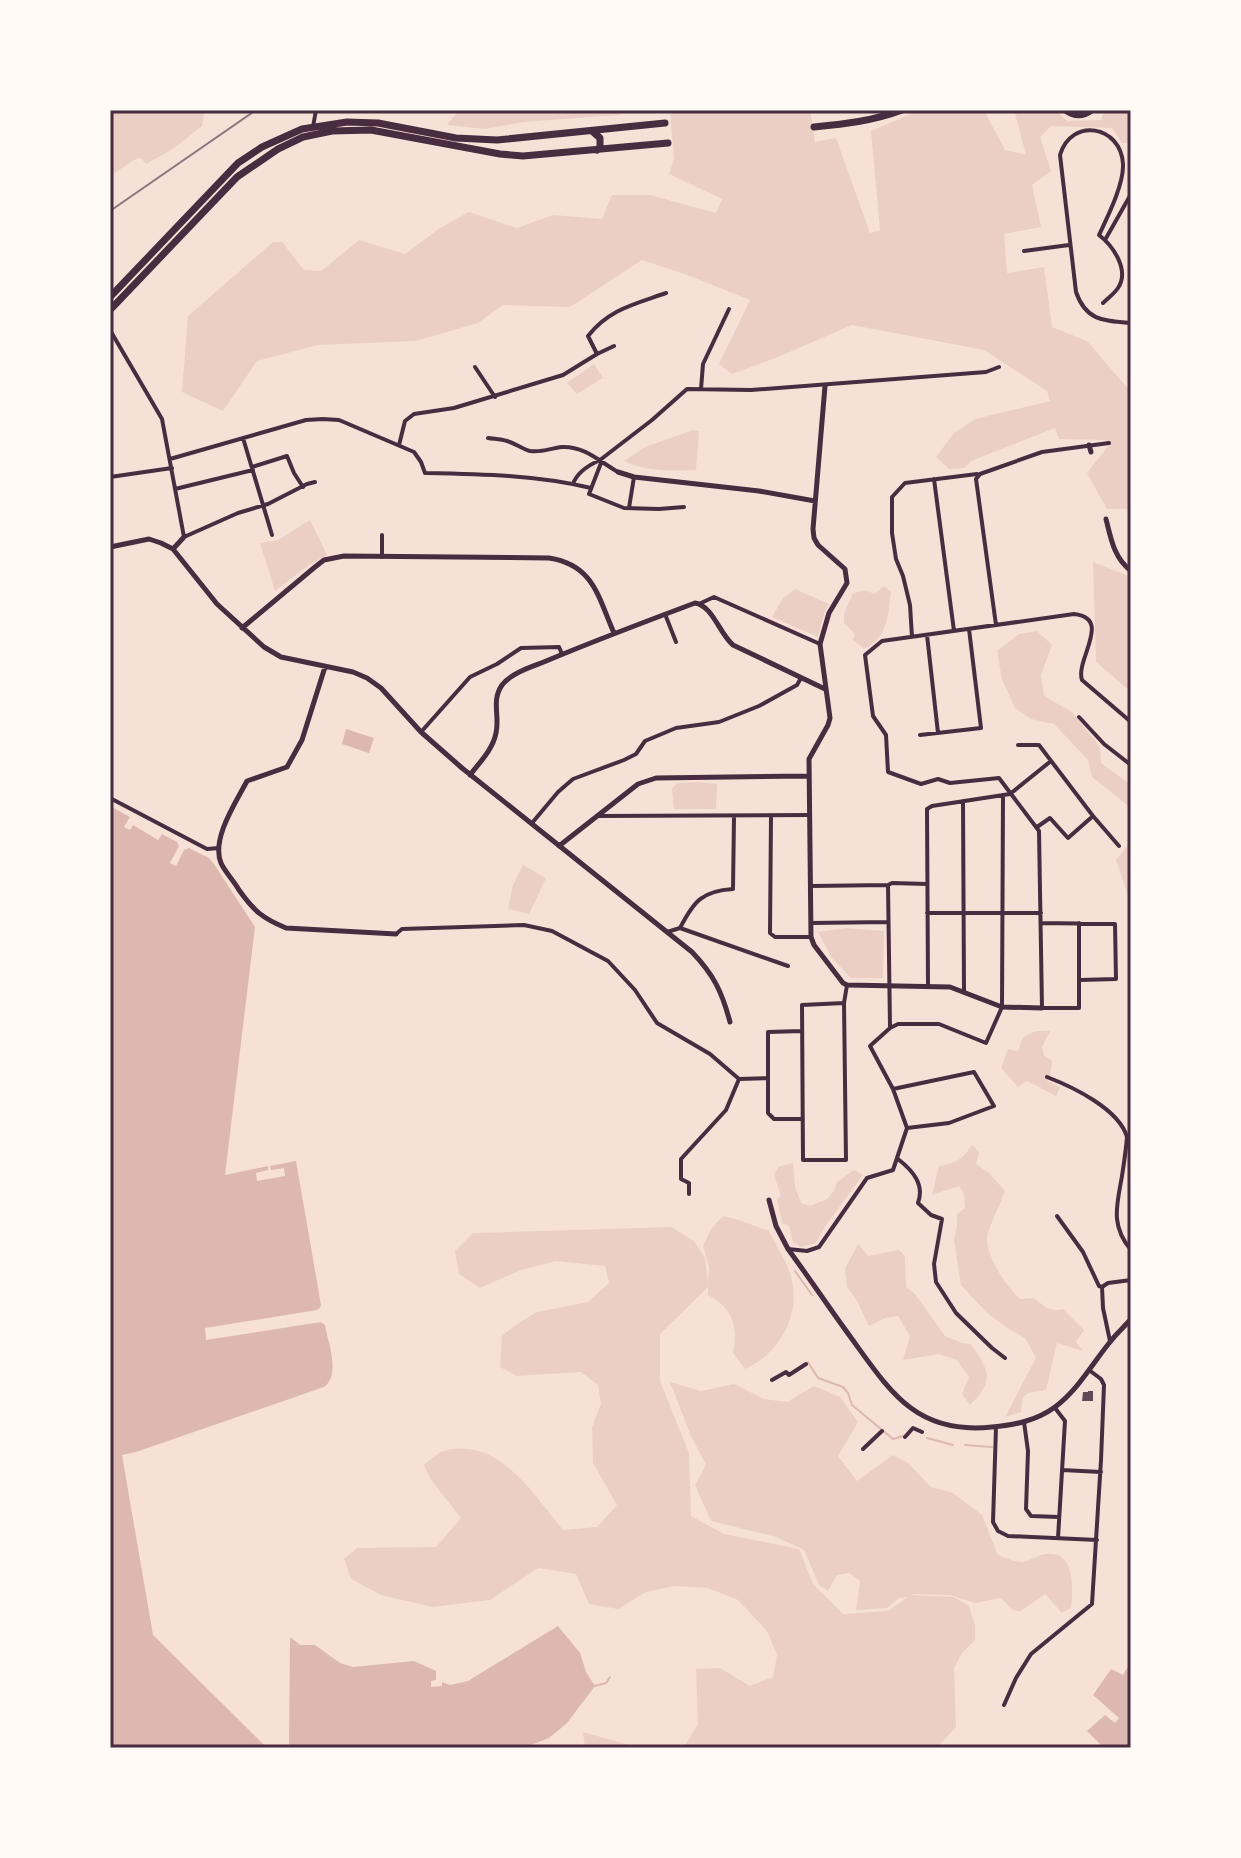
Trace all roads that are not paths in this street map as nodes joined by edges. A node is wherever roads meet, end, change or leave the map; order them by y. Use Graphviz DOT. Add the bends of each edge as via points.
graph roads {
  1 [pos="316,110"];
  2 [pos="902,110"];
  3 [pos="1064,110"];
  4 [pos="1093,110"];
  5 [pos="665,123"];
  6 [pos="814,127"];
  7 [pos="612,129"];
  8 [pos="314,131"];
  9 [pos="592,131"];
  10 [pos="668,143"];
  11 [pos="617,148"];
  12 [pos="597,150"];
  13 [pos="1131,194"];
  14 [pos="1105,240"];
  15 [pos="1069,245"];
  16 [pos="1024,251"];
  17 [pos="666,293"];
  18 [pos="110,297"];
  19 [pos="1103,303"];
  20 [pos="729,309"];
  21 [pos="110,310"];
  22 [pos="1131,323"];
  23 [pos="110,330"];
  24 [pos="614,346"];
  25 [pos="597,354"];
  26 [pos="475,367"];
  27 [pos="999,367"];
  28 [pos="825,386"];
  29 [pos="701,389"];
  30 [pos="495,397"];
  31 [pos="243,438"];
  32 [pos="488,438"];
  33 [pos="1109,443"];
  34 [pos="399,445"];
  35 [pos="170,459"];
  36 [pos="601,462"];
  37 [pos="172,468"];
  38 [pos="252,468"];
  39 [pos="618,472"];
  40 [pos="980,474"];
  41 [pos="110,477"];
  42 [pos="634,477"];
  43 [pos="934,479"];
  44 [pos="315,482"];
  45 [pos="573,484"];
  46 [pos="303,487"];
  47 [pos="591,488"];
  48 [pos="175,489"];
  49 [pos="815,501"];
  50 [pos="263,506"];
  51 [pos="684,507"];
  52 [pos="629,508"];
  53 [pos="1106,519"];
  54 [pos="272,535"];
  55 [pos="382,535"];
  56 [pos="184,537"];
  57 [pos="110,547"];
  58 [pos="173,549"];
  59 [pos="382,557"];
  60 [pos="1131,571"];
  61 [pos="701,603"];
  62 [pos="665,614"];
  63 [pos="996,625"];
  64 [pos="241,628"];
  65 [pos="969,629"];
  66 [pos="954,631"];
  67 [pos="614,633"];
  68 [pos="927,635"];
  69 [pos="912,637"];
  70 [pos="676,642"];
  71 [pos="820,644"];
  72 [pos="562,655"];
  73 [pos="325,667"];
  74 [pos="801,678"];
  75 [pos="826,690"];
  76 [pos="1079,717"];
  77 [pos="1131,722"];
  78 [pos="421,732"];
  79 [pos="938,733"];
  80 [pos="920,735"];
  81 [pos="1018,745"];
  82 [pos="1051,761"];
  83 [pos="1131,765"];
  84 [pos="470,775"];
  85 [pos="808,776"];
  86 [pos="1010,794"];
  87 [pos="1003,795"];
  88 [pos="110,798"];
  89 [pos="963,801"];
  90 [pos="810,815"];
  91 [pos="597,816"];
  92 [pos="771,816"];
  93 [pos="1093,816"];
  94 [pos="734,817"];
  95 [pos="532,823"];
  96 [pos="1037,827"];
  97 [pos="559,846"];
  98 [pos="1119,846"];
  99 [pos="220,848"];
  100 [pos="927,884"];
  101 [pos="888,885"];
  102 [pos="810,886"];
  103 [pos="927,913"];
  104 [pos="964,913"];
  105 [pos="1003,913"];
  106 [pos="1041,913"];
  107 [pos="888,922"];
  108 [pos="811,923"];
  109 [pos="1041,923"];
  110 [pos="1079,923"];
  111 [pos="680,928"];
  112 [pos="667,932"];
  113 [pos="396,934"];
  114 [pos="811,937"];
  115 [pos="788,966"];
  116 [pos="1079,980"];
  117 [pos="847,985"];
  118 [pos="889,986"];
  119 [pos="928,986"];
  120 [pos="964,992"];
  121 [pos="844,1003"];
  122 [pos="1002,1007"];
  123 [pos="1042,1008"];
  124 [pos="730,1022"];
  125 [pos="890,1028"];
  126 [pos="802,1031"];
  127 [pos="1047,1077"];
  128 [pos="768,1078"];
  129 [pos="739,1079"];
  130 [pos="893,1089"];
  131 [pos="803,1119"];
  132 [pos="907,1128"];
  133 [pos="898,1159"];
  134 [pos="689,1194"];
  135 [pos="769,1200"];
  136 [pos="1057,1216"];
  137 [pos="788,1249"];
  138 [pos="1131,1250"];
  139 [pos="1131,1280"];
  140 [pos="1102,1287"];
  141 [pos="1130,1323"];
  142 [pos="1110,1341"];
  143 [pos="1005,1358"];
  144 [pos="806,1364"];
  145 [pos="1089,1370"];
  146 [pos="772,1380"];
  147 [pos="1054,1408"];
  148 [pos="1024,1422"];
  149 [pos="996,1427"];
  150 [pos="882,1431"];
  151 [pos="922,1432"];
  152 [pos="905,1437"];
  153 [pos="863,1449"];
  154 [pos="1062,1470"];
  155 [pos="1101,1472"];
  156 [pos="1059,1517"];
  157 [pos="1058,1538"];
  158 [pos="1097,1540"];
  159 [pos="1004,1705"];
  1 -- 8 [label="street"];
  2 -- 6 [label="highway" via="856,123"];
  3 -- 4 [label="street" via="1077,116"];
  5 -- 7 [label="highway"];
  7 -- 9 [label="highway"];
  7 -- 11 [label="highway" via="608,142"];
  8 -- 9 [label="highway" via="347,122 479,140"];
  8 -- 12 [label="highway" via="371,130 523,156"];
  8 -- 18 [label="highway" via="302,129 282,137 238,163"];
  8 -- 21 [label="highway" via="237,177"];
  9 -- 12 [label="highway" via="600,138"];
  10 -- 11 [label="highway"];
  11 -- 12 [label="highway"];
  13 -- 14 [label="street"];
  14 -- 15 [label="street" via="1099,235 1123,160 1108,136 1084,131 1069,139 1060,155"];
  14 -- 19 [label="street" via="1121,264 1121,276 1117,290"];
  15 -- 16 [label="street"];
  15 -- 22 [label="street" via="1076,292 1086,312"];
  17 -- 25 [label="street" via="613,312 596,327 588,336"];
  20 -- 29 [label="street" via="703,364"];
  23 -- 35 [label="street" via="162,419"];
  24 -- 25 [label="street"];
  25 -- 30 [label="street" via="563,375"];
  26 -- 30 [label="street"];
  27 -- 28 [label="street"];
  28 -- 29 [label="street"];
  28 -- 49 [label="street"];
  29 -- 36 [label="street" via="687,389"];
  30 -- 34 [label="street" via="414,414 405,421"];
  31 -- 34 [label="street" via="323,419 339,420"];
  31 -- 35 [label="street"];
  31 -- 38 [label="street"];
  32 -- 36 [label="street" via="530,451 564,447 596,455"];
  33 -- 40 [label="street" via="1033,454"];
  34 -- 45 [label="street" via="414,452 425,473"];
  35 -- 37 [label="street"];
  36 -- 39 [label="street"];
  36 -- 45 [label="street" via="576,476"];
  36 -- 47 [label="street"];
  37 -- 41 [label="street"];
  37 -- 48 [label="street"];
  38 -- 46 [label="street" via="287,456"];
  38 -- 48 [label="street"];
  38 -- 50 [label="street"];
  39 -- 42 [label="street"];
  40 -- 43 [label="street"];
  40 -- 63 [label="street" via="976,479"];
  42 -- 49 [label="street"];
  42 -- 52 [label="street"];
  43 -- 66 [label="street"];
  43 -- 69 [label="street" via="905,483 892,497 892,533 910,605"];
  44 -- 46 [label="street"];
  45 -- 47 [label="street"];
  46 -- 50 [label="street"];
  47 -- 52 [label="street" via="589,494"];
  48 -- 56 [label="street"];
  49 -- 71 [label="street" via="814,538 845,569 847,583 829,613"];
  50 -- 54 [label="street"];
  50 -- 56 [label="street"];
  51 -- 52 [label="street"];
  53 -- 60 [label="street" via="1116,552"];
  55 -- 59 [label="street"];
  56 -- 58 [label="street"];
  57 -- 58 [label="street" via="149,539"];
  58 -- 64 [label="street"];
  59 -- 64 [label="street" via="324,560"];
  59 -- 67 [label="street" via="562,560 590,579"];
  61 -- 62 [label="street"];
  61 -- 71 [label="street" via="714,597"];
  61 -- 74 [label="street" via="733,645"];
  62 -- 67 [label="street"];
  62 -- 70 [label="street"];
  63 -- 65 [label="street"];
  63 -- 77 [label="street" via="1074,614 1090,620 1092,636 1082,680"];
  64 -- 73 [label="street" via="281,657"];
  65 -- 66 [label="street"];
  65 -- 79 [label="street" via="981,728"];
  66 -- 68 [label="street"];
  67 -- 72 [label="street"];
  68 -- 69 [label="street"];
  68 -- 79 [label="street"];
  69 -- 86 [label="street" via="882,641 865,655 873,716 886,735 888,772 921,784 999,778"];
  71 -- 75 [label="street"];
  72 -- 78 [label="street" via="559,647 521,648 470,677"];
  72 -- 84 [label="street" via="518,673 501,687 496,734"];
  73 -- 78 [label="street" via="367,678"];
  73 -- 99 [label="street" via="294,757 287,767 247,781 224,827"];
  74 -- 75 [label="street"];
  74 -- 95 [label="street" via="759,706 719,722 676,728 645,741 624,760 573,779"];
  75 -- 85 [label="street" via="830,718 809,759"];
  76 -- 83 [label="street"];
  78 -- 84 [label="street"];
  79 -- 80 [label="street"];
  81 -- 82 [label="street" via="1039,745"];
  82 -- 86 [label="street"];
  82 -- 93 [label="street"];
  84 -- 95 [label="street"];
  85 -- 90 [label="street"];
  85 -- 91 [label="street" via="656,778 638,784"];
  86 -- 87 [label="street"];
  86 -- 96 [label="street"];
  87 -- 89 [label="street"];
  87 -- 105 [label="street"];
  88 -- 99 [label="street" via="207,849"];
  89 -- 100 [label="street" via="927,809"];
  89 -- 104 [label="street"];
  90 -- 92 [label="street"];
  90 -- 102 [label="street"];
  91 -- 94 [label="street"];
  91 -- 97 [label="street"];
  92 -- 94 [label="street"];
  92 -- 114 [label="street" via="770,933"];
  93 -- 96 [label="street" via="1068,838 1050,818"];
  93 -- 98 [label="street"];
  94 -- 111 [label="street" via="733,889 715,891 691,906"];
  95 -- 97 [label="street"];
  96 -- 106 [label="street"];
  97 -- 112 [label="street"];
  99 -- 113 [label="street" via="221,862 236,885 270,922 286,928"];
  100 -- 101 [label="street"];
  100 -- 103 [label="street"];
  101 -- 102 [label="street"];
  101 -- 107 [label="street"];
  102 -- 108 [label="street"];
  103 -- 104 [label="street"];
  103 -- 119 [label="street"];
  104 -- 105 [label="street"];
  104 -- 120 [label="street"];
  105 -- 106 [label="street"];
  105 -- 122 [label="street"];
  106 -- 109 [label="street"];
  107 -- 108 [label="street"];
  107 -- 118 [label="street"];
  108 -- 114 [label="street"];
  109 -- 110 [label="street"];
  109 -- 123 [label="street"];
  110 -- 116 [label="street"];
  110 -- 116 [label="street" via="1115,924 1116,979"];
  111 -- 112 [label="street"];
  111 -- 115 [label="street"];
  112 -- 124 [label="street" via="714,979"];
  113 -- 129 [label="street" via="402,929 524,925 552,931 608,961 657,1023 710,1054"];
  114 -- 117 [label="street"];
  116 -- 123 [label="street" via="1079,1008"];
  117 -- 118 [label="street"];
  117 -- 121 [label="street"];
  118 -- 119 [label="street"];
  118 -- 125 [label="street"];
  119 -- 120 [label="street"];
  120 -- 122 [label="street"];
  121 -- 126 [label="street" via="802,1005"];
  121 -- 131 [label="street" via="846,1160 803,1160"];
  122 -- 123 [label="street"];
  122 -- 125 [label="street" via="986,1043 939,1024"];
  125 -- 130 [label="street" via="870,1046"];
  126 -- 128 [label="street" via="768,1032"];
  126 -- 131 [label="street"];
  127 -- 138 [label="street" via="1072,1087 1124,1127 1116,1220 1121,1239"];
  128 -- 129 [label="street"];
  128 -- 131 [label="street" via="768,1113 774,1119"];
  129 -- 134 [label="street" via="726,1110 681,1159 681,1179 689,1183"];
  130 -- 132 [label="street"];
  130 -- 132 [label="street" via="974,1072 994,1106 949,1123"];
  132 -- 133 [label="street"];
  133 -- 137 [label="street" via="893,1170 867,1178 819,1247"];
  133 -- 143 [label="street" via="917,1180 918,1203 942,1219 936,1282 956,1313"];
  135 -- 137 [label="street"];
  136 -- 140 [label="street"];
  137 -- 149 [label="street" via="895,1396 927,1418 952,1427"];
  139 -- 140 [label="street"];
  140 -- 142 [label="street"];
  141 -- 142 [label="street"];
  142 -- 145 [label="street"];
  144 -- 146 [label="street"];
  145 -- 147 [label="street"];
  145 -- 155 [label="street" via="1104,1385"];
  147 -- 148 [label="street"];
  147 -- 154 [label="street" via="1065,1421"];
  148 -- 149 [label="street"];
  148 -- 156 [label="street" via="1026,1509 1031,1516"];
  149 -- 157 [label="street" via="993,1522 998,1531"];
  150 -- 153 [label="street"];
  151 -- 152 [label="street" via="913,1428"];
  154 -- 155 [label="street"];
  154 -- 156 [label="street"];
  155 -- 158 [label="street"];
  156 -- 157 [label="street"];
  157 -- 158 [label="street"];
  158 -- 159 [label="street" via="1092,1604 1031,1654"];
}
